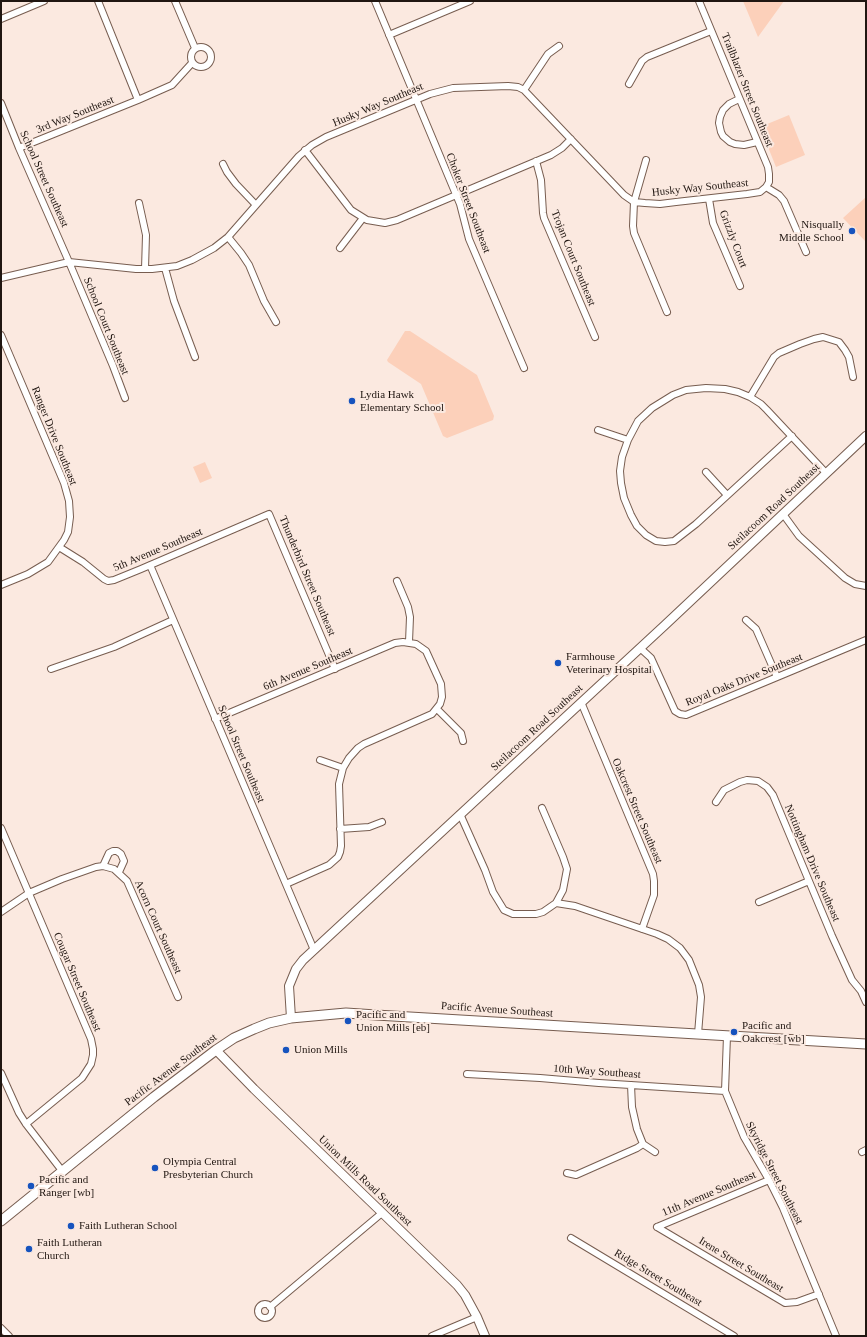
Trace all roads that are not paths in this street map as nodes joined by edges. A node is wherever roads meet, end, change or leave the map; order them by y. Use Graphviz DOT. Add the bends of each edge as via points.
graph roads {
  1 [pos="44,1"];
  2 [pos="98,1"];
  3 [pos="175,1"];
  4 [pos="375,1"];
  5 [pos="470,1"];
  6 [pos="699,1"];
  7 [pos="1,19"];
  8 [pos="711,31"];
  9 [pos="389,35"];
  10 [pos="559,46"];
  11 [pos="195,48"];
  12 [pos="192,63"];
  13 [pos="629,84"];
  14 [pos="524,90"];
  15 [pos="416,99"];
  16 [pos="739,99"];
  17 [pos="138,100"];
  18 [pos="1,104"];
  19 [pos="571,139"];
  20 [pos="757,142"];
  21 [pos="19,148"];
  22 [pos="305,150"];
  23 [pos="646,160"];
  24 [pos="536,161"];
  25 [pos="223,164"];
  26 [pos="766,187"];
  27 [pos="456,195"];
  28 [pos="709,198"];
  29 [pos="634,202"];
  30 [pos="139,203"];
  31 [pos="256,205"];
  32 [pos="363,218"];
  33 [pos="228,237"];
  34 [pos="340,248"];
  35 [pos="806,252"];
  36 [pos="70,262"];
  37 [pos="165,268"];
  38 [pos="145,269"];
  39 [pos="1,278"];
  40 [pos="740,286"];
  41 [pos="667,312"];
  42 [pos="276,322"];
  43 [pos="1,335"];
  44 [pos="595,337"];
  45 [pos="195,358"];
  46 [pos="524,368"];
  47 [pos="853,377"];
  48 [pos="750,397"];
  49 [pos="124,398"];
  50 [pos="598,430"];
  51 [pos="792,436"];
  52 [pos="866,436"];
  53 [pos="628,440"];
  54 [pos="706,472"];
  55 [pos="826,473"];
  56 [pos="727,495"];
  57 [pos="269,514"];
  58 [pos="783,514"];
  59 [pos="59,547"];
  60 [pos="150,565"];
  61 [pos="397,581"];
  62 [pos="2,583"];
  63 [pos="866,586"];
  64 [pos="173,620"];
  65 [pos="746,620"];
  66 [pos="866,640"];
  67 [pos="409,642"];
  68 [pos="640,648"];
  69 [pos="51,669"];
  70 [pos="335,669"];
  71 [pos="777,677"];
  72 [pos="581,702"];
  73 [pos="437,709"];
  74 [pos="215,719"];
  75 [pos="463,741"];
  76 [pos="320,760"];
  77 [pos="343,768"];
  78 [pos="716,802"];
  79 [pos="542,808"];
  80 [pos="460,814"];
  81 [pos="382,822"];
  82 [pos="1,828"];
  83 [pos="340,829"];
  84 [pos="104,866"];
  85 [pos="117,871"];
  86 [pos="809,881"];
  87 [pos="286,884"];
  88 [pos="29,893"];
  89 [pos="759,902"];
  90 [pos="556,903"];
  91 [pos="1,912"];
  92 [pos="642,929"];
  93 [pos="314,950"];
  94 [pos="178,997"];
  95 [pos="866,1002"];
  96 [pos="291,1018"];
  97 [pos="698,1034"];
  98 [pos="727,1036"];
  99 [pos="866,1044"];
  100 [pos="216,1050"];
  101 [pos="1,1072"];
  102 [pos="467,1074"];
  103 [pos="631,1085"];
  104 [pos="725,1090"];
  105 [pos="26,1124"];
  106 [pos="643,1144"];
  107 [pos="655,1152"];
  108 [pos="63,1172"];
  109 [pos="567,1173"];
  110 [pos="769,1180"];
  111 [pos="382,1213"];
  112 [pos="1,1221"];
  113 [pos="657,1227"];
  114 [pos="571,1238"];
  115 [pos="819,1294"];
  116 [pos="270,1306"];
  117 [pos="477,1317"];
  118 [pos="1,1328"];
  119 [pos="9,1336"];
  120 [pos="432,1336"];
  121 [pos="485,1336"];
  122 [pos="734,1336"];
  123 [pos="836,1336"];
  1 -- 7 [label="street"];
  2 -- 17 [label="street"];
  3 -- 11 [label="street"];
  4 -- 9 [label="street, Choker Street Southeast"];
  5 -- 9 [label="street"];
  6 -- 8 [label="street, Trailblazer Street Southeast"];
  8 -- 13 [label="street" via="647,57"];
  8 -- 16 [label="street, Trailblazer Street Southeast"];
  9 -- 15 [label="street, Choker Street Southeast"];
  10 -- 14 [label="street" via="548,54"];
  11 -- 12 [label="street" via="190,57"];
  11 -- 12 [label="street" via="206,48 211,59 202,67"];
  12 -- 17 [label="street, 3rd Way Southeast" via="172,85"];
  14 -- 15 [label="street, Husky Way Southeast" via="508,86 461,87 437,91"];
  14 -- 19 [label="street"];
  15 -- 22 [label="street, Husky Way Southeast" via="326,137"];
  15 -- 27 [label="street, Choker Street Southeast"];
  16 -- 20 [label="street, Trailblazer Street Southeast"];
  16 -- 20 [label="street" via="723,110 719,122 721,132 735,144"];
  17 -- 21 [label="street, 3rd Way Southeast"];
  18 -- 21 [label="street, School Street Southeast"];
  19 -- 24 [label="street" via="557,151"];
  19 -- 29 [label="street" via="624,195"];
  20 -- 26 [label="street, Trailblazer Street Southeast" via="768,167 769,182"];
  21 -- 36 [label="street, School Street Southeast"];
  22 -- 31 [label="street, Husky Way Southeast"];
  22 -- 32 [label="street" via="347,206"];
  23 -- 29 [label="street"];
  24 -- 27 [label="street"];
  24 -- 44 [label="street, Trojan Court Southeast" via="541,180 544,218"];
  25 -- 31 [label="street" via="226,172"];
  26 -- 28 [label="street, Husky Way Southeast" via="760,192"];
  26 -- 35 [label="street" via="784,201"];
  27 -- 32 [label="street" via="391,222 379,223"];
  27 -- 46 [label="street, Choker Street Southeast" via="469,239"];
  28 -- 29 [label="street, Husky Way Southeast" via="660,204"];
  28 -- 40 [label="street, Grizzly Court" via="713,223"];
  29 -- 41 [label="street" via="634,233"];
  30 -- 38 [label="street" via="146,235"];
  31 -- 33 [label="street, Husky Way Southeast"];
  32 -- 34 [label="street"];
  33 -- 37 [label="street, Husky Way Southeast" via="200,257"];
  33 -- 42 [label="street" via="249,265"];
  36 -- 38 [label="street, Husky Way Southeast"];
  36 -- 39 [label="street, Husky Way Southeast"];
  36 -- 49 [label="street, School Court Southeast"];
  37 -- 38 [label="street, Husky Way Southeast"];
  37 -- 45 [label="street"];
  43 -- 59 [label="street, Ranger Drive Southeast" via="64,483 69,501 70,525"];
  47 -- 48 [label="street" via="849,357 839,342 823,337 779,353 771,360"];
  48 -- 51 [label="street" via="761,404"];
  48 -- 53 [label="street" via="716,388 686,390 656,405 643,416"];
  50 -- 53 [label="street"];
  51 -- 55 [label="street"];
  51 -- 56 [label="street"];
  52 -- 55 [label="street, Steilacoom Road Southeast"];
  53 -- 56 [label="street" via="620,471 624,498 637,526 656,541 674,541"];
  54 -- 56 [label="street"];
  55 -- 58 [label="street, Steilacoom Road Southeast"];
  57 -- 60 [label="street, 5th Avenue Southeast"];
  57 -- 70 [label="street, Thunderbird Street Southeast"];
  58 -- 63 [label="street" via="799,536 845,578 855,584"];
  58 -- 68 [label="street, Steilacoom Road Southeast"];
  59 -- 60 [label="street, 5th Avenue Southeast" via="108,581"];
  59 -- 62 [label="street, Ranger Drive Southeast" via="54,556 41,568"];
  60 -- 64 [label="street, School Street Southeast"];
  61 -- 67 [label="street" via="410,617"];
  64 -- 69 [label="street" via="114,647"];
  64 -- 74 [label="street, School Street Southeast"];
  65 -- 71 [label="street" via="756,629"];
  66 -- 71 [label="street, Royal Oaks Drive Southeast"];
  67 -- 70 [label="street, 6th Avenue Southeast" via="395,643"];
  67 -- 73 [label="street" via="426,651 441,684 442,697"];
  68 -- 71 [label="street, Royal Oaks Drive Southeast" via="651,658 672,706 680,714 686,715"];
  68 -- 72 [label="street, Steilacoom Road Southeast"];
  70 -- 74 [label="street, 6th Avenue Southeast"];
  72 -- 80 [label="street, Steilacoom Road Southeast"];
  72 -- 92 [label="street, Oakcrest Street Southeast" via="652,874 654,895"];
  73 -- 75 [label="street" via="461,733"];
  73 -- 77 [label="street" via="427,717 364,744 353,752"];
  74 -- 87 [label="street, School Street Southeast"];
  76 -- 77 [label="street"];
  77 -- 83 [label="street" via="339,784"];
  78 -- 86 [label="street, Nottingham Drive Southeast" via="724,790 746,780 758,781 767,787 773,795"];
  79 -- 90 [label="street" via="567,869 563,890"];
  80 -- 90 [label="street" via="493,892 504,910 513,914 536,914"];
  80 -- 93 [label="street, Steilacoom Road Southeast"];
  81 -- 83 [label="street" via="369,827"];
  82 -- 88 [label="street, Cougar Street Southeast"];
  83 -- 87 [label="street" via="340,852 334,862"];
  84 -- 85 [label="street"];
  84 -- 85 [label="street" via="109,853 117,851 122,854 124,861"];
  84 -- 88 [label="street" via="88,869"];
  85 -- 94 [label="street, Acorn Court Southeast" via="127,881 134,895"];
  86 -- 89 [label="street"];
  86 -- 95 [label="street, Nottingham Drive Southeast" via="852,980"];
  87 -- 93 [label="street, School Street Southeast"];
  88 -- 91 [label="street"];
  88 -- 105 [label="street, Cougar Street Southeast" via="91,1039 93,1055 82,1078"];
  90 -- 92 [label="street" via="575,906"];
  92 -- 97 [label="street" via="674,943 689,960 700,991"];
  93 -- 96 [label="street, Steilacoom Road Southeast" via="303,960 291,978"];
  96 -- 97 [label="main road, Pacific Avenue Southeast" via="346,1013"];
  96 -- 100 [label="main road, Pacific Avenue Southeast" via="254,1029"];
  97 -- 98 [label="main road, Pacific Avenue Southeast"];
  98 -- 99 [label="main road, Pacific Avenue Southeast"];
  98 -- 104 [label="street, Skyridge Street Southeast"];
  100 -- 108 [label="main road, Pacific Avenue Southeast"];
  100 -- 111 [label="street, Union Mills Road Southeast"];
  101 -- 105 [label="street" via="15,1106"];
  102 -- 103 [label="street, 10th Way Southeast"];
  103 -- 104 [label="street, 10th Way Southeast"];
  103 -- 106 [label="street" via="632,1107"];
  104 -- 110 [label="street, Skyridge Street Southeast" via="744,1138"];
  105 -- 108 [label="street"];
  106 -- 107 [label="street"];
  106 -- 109 [label="street" via="576,1175"];
  108 -- 112 [label="main road, Pacific Avenue Southeast"];
  110 -- 113 [label="street, 11th Avenue Southeast"];
  110 -- 115 [label="street, Skyridge Street Southeast"];
  111 -- 116 [label="street"];
  111 -- 117 [label="street, Union Mills Road Southeast" via="457,1285"];
  113 -- 115 [label="street, Irene Street Southeast" via="785,1303"];
  114 -- 122 [label="street, Ridge Street Southeast"];
  115 -- 123 [label="street, Skyridge Street Southeast"];
  117 -- 120 [label="street"];
  117 -- 121 [label="street, Union Mills Road Southeast"];
  118 -- 119 [label="street"];
}
